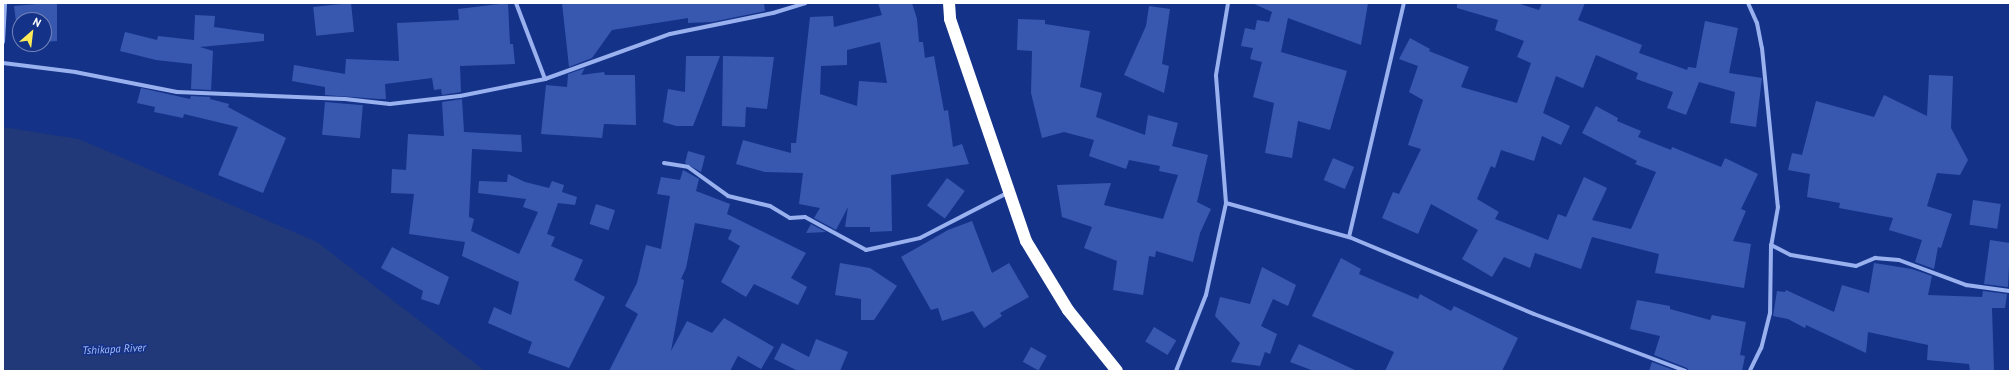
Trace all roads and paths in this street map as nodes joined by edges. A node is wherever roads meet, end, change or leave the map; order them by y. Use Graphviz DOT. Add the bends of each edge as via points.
graph roads {
  1 [pos="5,3"];
  2 [pos="516,3"];
  3 [pos="806,3"];
  4 [pos="949,3"];
  5 [pos="1228,3"];
  6 [pos="1404,3"];
  7 [pos="1748,3"];
  8 [pos="3,42"];
  9 [pos="3,63"];
  10 [pos="545,79"];
  11 [pos="664,163"];
  12 [pos="1009,192"];
  13 [pos="1226,202"];
  14 [pos="1349,237"];
  15 [pos="1771,245"];
  16 [pos="2010,291"];
  17 [pos="1117,371"];
  18 [pos="1176,371"];
  19 [pos="1686,371"];
  20 [pos="1750,371"];
  1 -- 8 [label="street"];
  2 -- 10 [label="street"];
  3 -- 10 [label="street" via="773,13 670,34"];
  4 -- 12 [label="highway" via="950,18"];
  5 -- 13 [label="street" via="1216,75"];
  6 -- 14 [label="street"];
  7 -- 15 [label="street" via="1757,23 1762,48 1778,207"];
  9 -- 10 [label="street" via="75,72 177,92 344,99 390,104 460,96"];
  11 -- 12 [label="street" via="688,168 728,196 770,206 790,218 805,217 866,250 920,238"];
  12 -- 17 [label="highway" via="1026,241 1068,310"];
  13 -- 14 [label="street"];
  13 -- 18 [label="street" via="1206,295"];
  14 -- 19 [label="street" via="1534,314"];
  15 -- 16 [label="street" via="1791,255 1856,266 1875,258 1899,260 1966,285"];
  15 -- 20 [label="street" via="1770,313 1761,348"];
}
